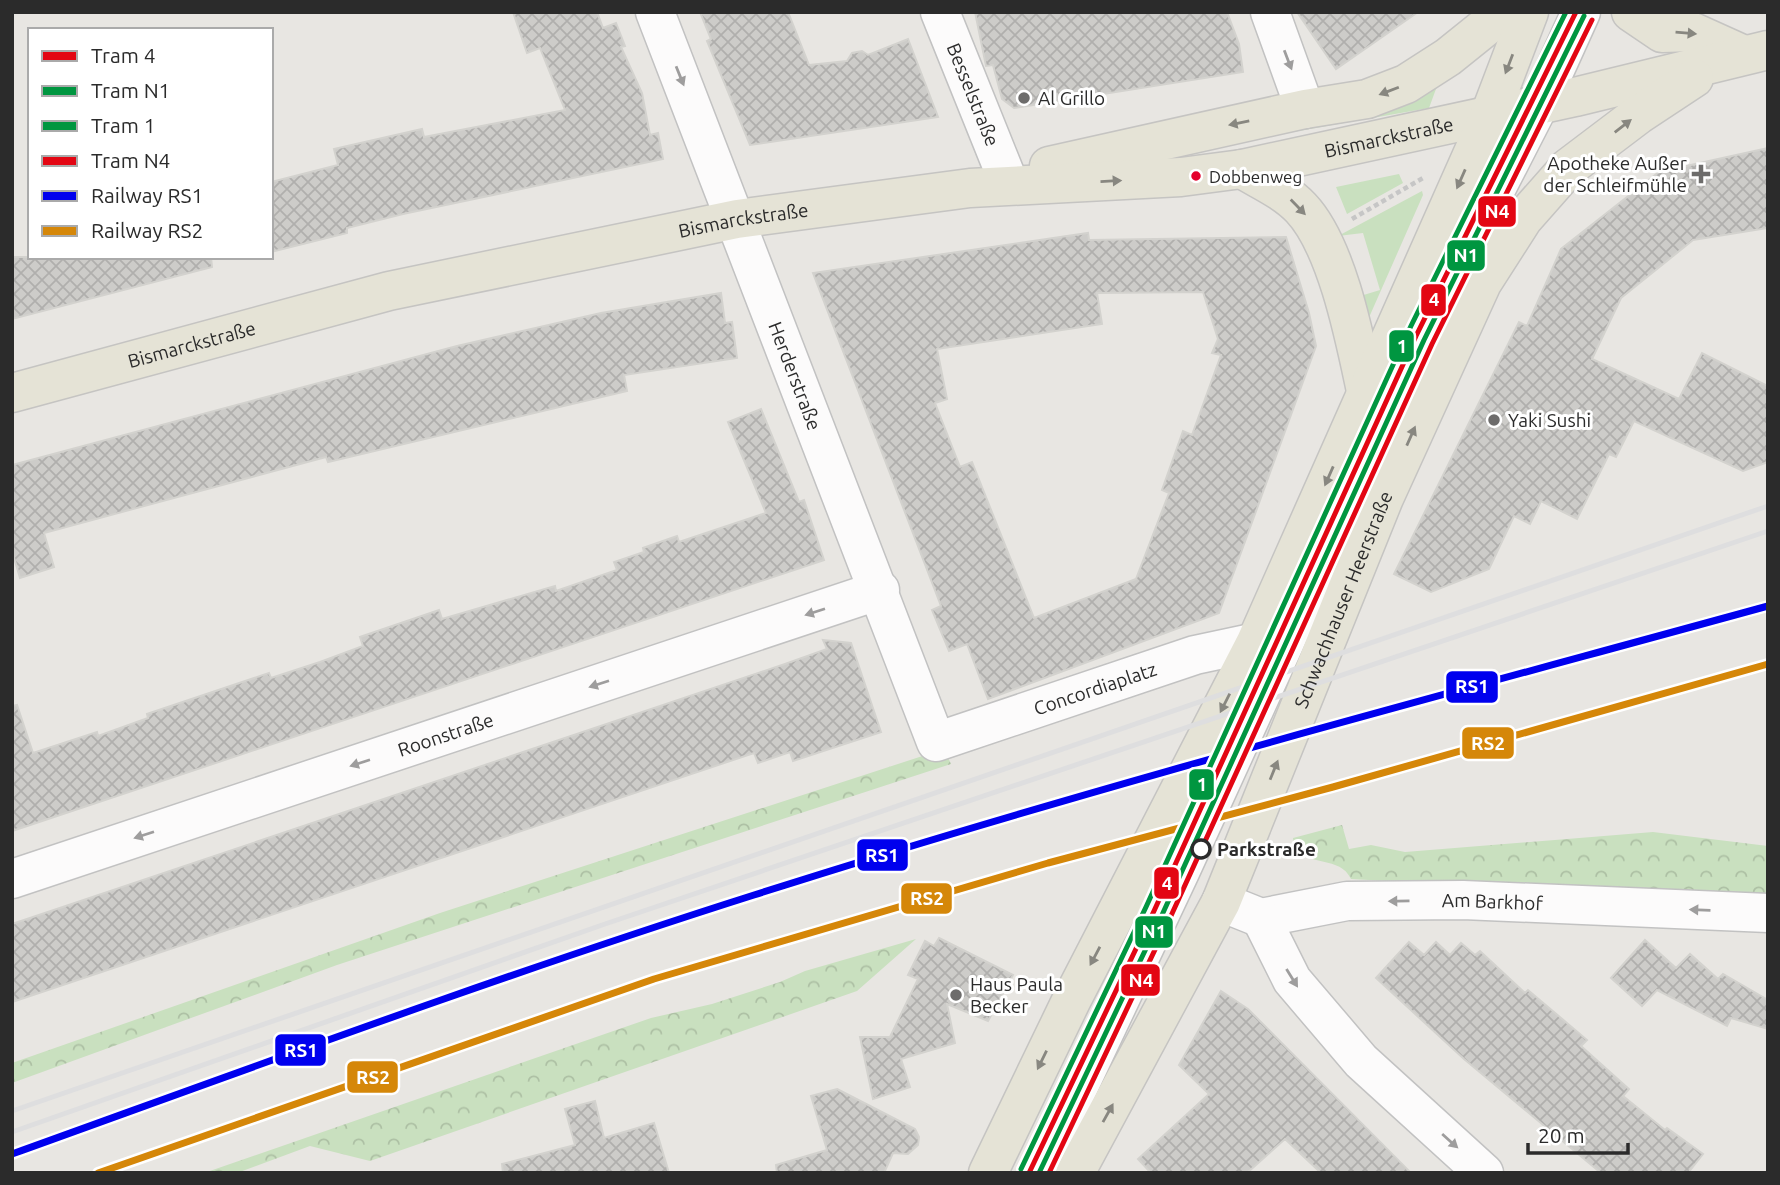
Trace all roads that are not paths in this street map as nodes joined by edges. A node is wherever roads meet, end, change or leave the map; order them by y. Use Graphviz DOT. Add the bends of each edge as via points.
graph roads {
  1 [pos="655,12"];
  2 [pos="940,12"];
  3 [pos="1270,12"];
  4 [pos="1504,12"];
  5 [pos="1530,12"];
  6 [pos="1581,12"];
  7 [pos="1631,12"];
  8 [pos="1743,56"];
  9 [pos="1539,105"];
  10 [pos="1305,109"];
  11 [pos="1489,117"];
  12 [pos="1242,169"];
  13 [pos="1006,176"];
  14 [pos="970,188"];
  15 [pos="737,219"];
  16 [pos="1366,391"];
  17 [pos="12,393"];
  18 [pos="880,590"];
  19 [pos="1256,642"];
  20 [pos="936,742"];
  21 [pos="12,879"];
  22 [pos="1221,902"];
  23 [pos="1768,913"];
  24 [pos="1261,918"];
  25 [pos="988,1173"];
  26 [pos="1038,1173"];
  27 [pos="1074,1173"];
  28 [pos="1484,1173"];
  1 -- 15 [label="street, Herderstraße, one-way"];
  2 -- 13 [label="street, Besselstraße"];
  3 -- 10 [label="street, one-way"];
  4 -- 10 [label="main road, one-way" via="1406,85 1367,99"];
  5 -- 11 [label="main road, one-way"];
  6 -- 9 [label="street"];
  7 -- 8 [label="main road, one-way" via="1662,33 1693,32"];
  8 -- 9 [label="main road, Bismarckstraße"];
  22 -- 8 [label="main road, Schwachhauser Heerstraße, one-way" via="1374,522 1482,283 1523,219 1568,169 1638,114"];
  9 -- 11 [label="main road, Bismarckstraße"];
  9 -- 26 [label="street" via="1455,267 1192,847"];
  10 -- 13 [label="main road, one-way"];
  11 -- 12 [label="main road, Bismarckstraße"];
  11 -- 16 [label="main road, one-way"];
  14 -- 12 [label="main road, Bismarckstraße, one-way" via="1181,177"];
  12 -- 16 [label="main road, one-way" via="1285,194 1321,237 1353,329"];
  13 -- 14 [label="main road"];
  14 -- 15 [label="main road, Bismarckstraße"];
  15 -- 17 [label="main road, Bismarckstraße" via="389,291"];
  15 -- 18 [label="street, Herderstraße"];
  16 -- 19 [label="main road, one-way"];
  18 -- 20 [label="street, Herderstraße"];
  18 -- 21 [label="street, Roonstraße, one-way"];
  19 -- 20 [label="street, Concordiaplatz" via="1195,655"];
  19 -- 25 [label="main road, one-way"];
  22 -- 24 [label="street"];
  27 -- 22 [label="main road, Schwachhauser Heerstraße, one-way"];
  23 -- 24 [label="street, Am Barkhof, one-way" via="1463,900 1347,901"];
  24 -- 28 [label="street, one-way" via="1292,980 1361,1061"];
}
